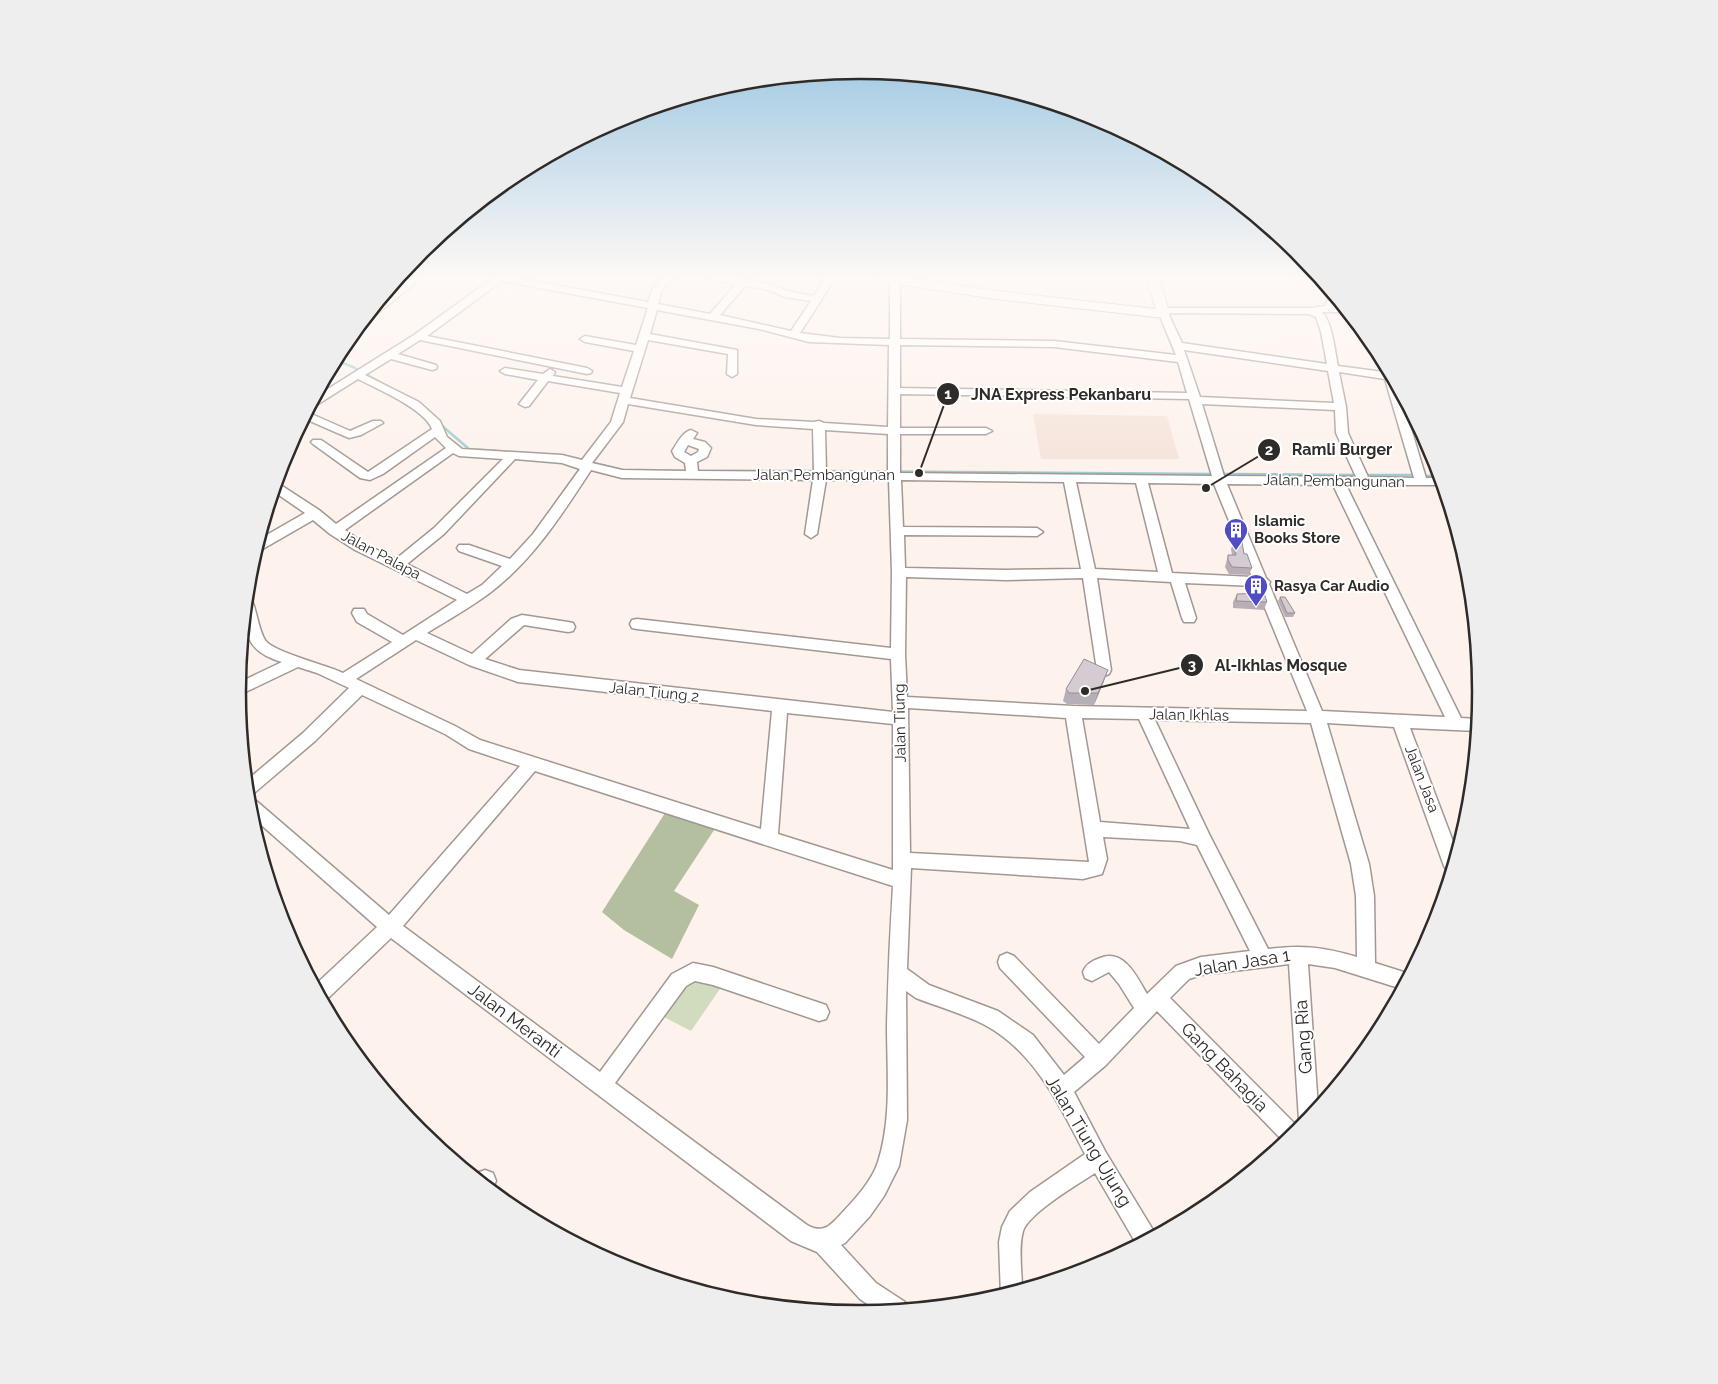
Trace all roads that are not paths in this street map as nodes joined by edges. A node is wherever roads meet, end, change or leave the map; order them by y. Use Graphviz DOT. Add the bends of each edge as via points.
graph roads {
  1 [pos="896,341"];
  2 [pos="411,342"];
  3 [pos="441,342"];
  4 [pos="599,342"];
  5 [pos="641,342"];
  6 [pos="675,342"];
  7 [pos="927,342"];
  8 [pos="1176,342"];
  9 [pos="1327,342"];
  10 [pos="1178,346"];
  11 [pos="638,349"];
  12 [pos="390,356"];
  13 [pos="1183,359"];
  14 [pos="556,365"];
  15 [pos="432,367"];
  16 [pos="1333,367"];
  17 [pos="505,371"];
  18 [pos="587,371"];
  19 [pos="359,374"];
  20 [pos="732,374"];
  21 [pos="1384,376"];
  22 [pos="546,378"];
  23 [pos="894,391"];
  24 [pos="626,395"];
  25 [pos="321,397"];
  26 [pos="1196,398"];
  27 [pos="1397,398"];
  28 [pos="525,404"];
  29 [pos="1340,407"];
  30 [pos="311,418"];
  31 [pos="378,423"];
  32 [pos="819,424"];
  33 [pos="438,430"];
  34 [pos="895,430"];
  35 [pos="986,431"];
  36 [pos="317,442"];
  37 [pos="453,448"];
  38 [pos="513,455"];
  39 [pos="587,462"];
  40 [pos="692,468"];
  41 [pos="820,471"];
  42 [pos="895,471"];
  43 [pos="1218,476"];
  44 [pos="1069,478"];
  45 [pos="1142,479"];
  46 [pos="1420,479"];
  47 [pos="1337,480"];
  48 [pos="1363,480"];
  49 [pos="1435,481"];
  50 [pos="280,489"];
  51 [pos="315,513"];
  52 [pos="336,531"];
  53 [pos="897,531"];
  54 [pos="1037,532"];
  55 [pos="811,534"];
  56 [pos="265,542"];
  57 [pos="464,548"];
  58 [pos="397,565"];
  59 [pos="512,565"];
  60 [pos="899,572"];
  61 [pos="1089,573"];
  62 [pos="1171,577"];
  63 [pos="1262,582"];
  64 [pos="468,600"];
  65 [pos="359,613"];
  66 [pos="250,617"];
  67 [pos="1188,618"];
  68 [pos="637,624"];
  69 [pos="568,627"];
  70 [pos="410,638"];
  71 [pos="898,654"];
  72 [pos="474,661"];
  73 [pos="296,662"];
  74 [pos="1104,670"];
  75 [pos="343,680"];
  76 [pos="246,686"];
  77 [pos="359,688"];
  78 [pos="780,705"];
  79 [pos="900,710"];
  80 [pos="1073,712"];
  81 [pos="1146,714"];
  82 [pos="1317,718"];
  83 [pos="1400,721"];
  84 [pos="1456,724"];
  85 [pos="1471,725"];
  86 [pos="530,764"];
  87 [pos="253,783"];
  88 [pos="258,813"];
  89 [pos="1092,829"];
  90 [pos="1203,839"];
  91 [pos="769,840"];
  92 [pos="1450,855"];
  93 [pos="901,860"];
  94 [pos="902,880"];
  95 [pos="390,927"];
  96 [pos="1298,954"];
  97 [pos="1262,957"];
  98 [pos="1007,962"];
  99 [pos="1366,968"];
  100 [pos="1092,972"];
  101 [pos="897,973"];
  102 [pos="1400,979"];
  103 [pos="324,991"];
  104 [pos="1151,1003"];
  105 [pos="819,1012"];
  106 [pos="1099,1058"];
  107 [pos="602,1084"];
  108 [pos="1062,1089"];
  109 [pos="1308,1109"];
  110 [pos="1288,1131"];
  111 [pos="1098,1158"];
  112 [pos="1144,1235"];
  113 [pos="822,1241"];
  114 [pos="1011,1286"];
  115 [pos="888,1304"];
  1 -- 23 [label="street, Jalan Tiung"];
  2 -- 12 [label="street"];
  3 -- 14 [label="street"];
  4 -- 11 [label="street"];
  5 -- 11 [label="street"];
  6 -- 20 [label="street" via="733,352"];
  7 -- 13 [label="street" via="1054,344"];
  8 -- 10 [label="street"];
  9 -- 16 [label="street"];
  10 -- 13 [label="street"];
  10 -- 16 [label="street"];
  11 -- 24 [label="street"];
  12 -- 15 [label="street"];
  12 -- 19 [label="street"];
  13 -- 26 [label="street"];
  14 -- 18 [label="street"];
  14 -- 22 [label="street"];
  16 -- 21 [label="street"];
  16 -- 29 [label="street"];
  17 -- 22 [label="street"];
  19 -- 25 [label="street"];
  19 -- 33 [label="street" via="415,404 434,419"];
  22 -- 24 [label="street"];
  22 -- 28 [label="street"];
  23 -- 26 [label="street"];
  23 -- 34 [label="street, Jalan Tiung"];
  24 -- 32 [label="street" via="756,422"];
  24 -- 39 [label="street" via="616,422"];
  26 -- 29 [label="street"];
  26 -- 43 [label="street"];
  27 -- 46 [label="street"];
  29 -- 48 [label="street" via="1342,433"];
  30 -- 31 [label="street" via="349,435"];
  32 -- 34 [label="street"];
  32 -- 41 [label="street, Jalan Pembangunan"];
  33 -- 36 [label="street" via="370,476"];
  33 -- 37 [label="street" via="442,439"];
  34 -- 35 [label="street"];
  34 -- 42 [label="street, Jalan Tiung"];
  37 -- 38 [label="street, Jalan Pembangunan" via="468,454"];
  37 -- 52 [label="street"];
  38 -- 39 [label="street, Jalan Pembangunan"];
  38 -- 58 [label="street" via="439,531"];
  39 -- 40 [label="street, Jalan Pembangunan" via="629,474"];
  39 -- 59 [label="street" via="553,516"];
  40 -- 40 [label="street" via="678,451 687,437 705,448"];
  40 -- 41 [label="street, Jalan Pembangunan"];
  41 -- 42 [label="street, Jalan Pembangunan"];
  41 -- 55 [label="street"];
  42 -- 44 [label="street, Jalan Pembangunan"];
  42 -- 53 [label="street, Jalan Tiung"];
  43 -- 45 [label="street, Jalan Pembangunan"];
  43 -- 47 [label="street, Jalan Pembangunan"];
  43 -- 63 [label="street"];
  44 -- 45 [label="street, Jalan Pembangunan"];
  44 -- 61 [label="street"];
  45 -- 62 [label="street"];
  46 -- 48 [label="street, Jalan Pembangunan"];
  46 -- 49 [label="street, Jalan Pembangunan"];
  47 -- 48 [label="street, Jalan Pembangunan"];
  47 -- 84 [label="street"];
  50 -- 51 [label="street, Jalan Palapa"];
  51 -- 52 [label="street, Jalan Palapa"];
  51 -- 56 [label="street"];
  52 -- 58 [label="street, Jalan Palapa"];
  53 -- 54 [label="street"];
  53 -- 60 [label="street, Jalan Tiung"];
  57 -- 59 [label="street"];
  58 -- 64 [label="street, Jalan Palapa"];
  59 -- 64 [label="street"];
  60 -- 61 [label="street" via="1006,576"];
  60 -- 71 [label="street, Jalan Tiung"];
  61 -- 62 [label="street"];
  61 -- 74 [label="street"];
  62 -- 63 [label="street"];
  62 -- 67 [label="street"];
  63 -- 82 [label="street"];
  64 -- 70 [label="street"];
  65 -- 70 [label="street, Jalan Tiung 2" via="362,618"];
  66 -- 73 [label="street" via="258,642 265,650"];
  68 -- 71 [label="street"];
  69 -- 72 [label="street" via="522,620"];
  70 -- 72 [label="street, Jalan Tiung 2"];
  70 -- 75 [label="street"];
  71 -- 79 [label="street, Jalan Tiung"];
  72 -- 78 [label="street, Jalan Tiung 2" via="518,676"];
  73 -- 75 [label="street" via="322,669"];
  73 -- 76 [label="street"];
  75 -- 77 [label="street"];
  77 -- 86 [label="street" via="450,730 474,745"];
  77 -- 87 [label="street"];
  78 -- 79 [label="street, Jalan Tiung 2"];
  78 -- 91 [label="street"];
  79 -- 80 [label="street, Jalan Ikhlas"];
  79 -- 93 [label="street, Jalan Tiung"];
  80 -- 81 [label="street, Jalan Ikhlas"];
  80 -- 89 [label="street"];
  81 -- 82 [label="street, Jalan Ikhlas"];
  81 -- 90 [label="street"];
  82 -- 83 [label="street, Jalan Ikhlas"];
  82 -- 99 [label="street" via="1360,864 1365,896"];
  83 -- 84 [label="street, Jalan Ikhlas"];
  83 -- 92 [label="street, Jalan Jasa"];
  84 -- 85 [label="street, Jalan Ikhlas"];
  86 -- 91 [label="street"];
  86 -- 95 [label="street"];
  88 -- 95 [label="street, Jalan Meranti"];
  89 -- 90 [label="street" via="1180,834"];
  89 -- 93 [label="street" via="1098,865 1093,871"];
  90 -- 97 [label="street"];
  91 -- 94 [label="street"];
  93 -- 94 [label="street, Jalan Tiung"];
  94 -- 101 [label="street, Jalan Tiung"];
  95 -- 103 [label="street"];
  95 -- 107 [label="street, Jalan Meranti"];
  96 -- 97 [label="street, Jalan Jasa 1"];
  96 -- 99 [label="street, Jalan Jasa 1" via="1335,959"];
  96 -- 109 [label="street, Gang Ria"];
  97 -- 104 [label="street, Jalan Jasa 1" via="1201,966 1183,972"];
  98 -- 106 [label="street"];
  99 -- 102 [label="street, Jalan Jasa 1"];
  100 -- 104 [label="street, Gang Bahagia" via="1113,964"];
  101 -- 108 [label="street, Jalan Tiung Ujung" via="923,992 1007,1027 1026,1042"];
  101 -- 113 [label="street, Jalan Tiung" via="897,1120 888,1166 862,1208 837,1235"];
  104 -- 106 [label="street, Jalan Jasa 1"];
  104 -- 110 [label="street, Gang Bahagia"];
  105 -- 107 [label="street" via="693,972 679,980"];
  106 -- 108 [label="street, Jalan Jasa 1"];
  107 -- 113 [label="street, Jalan Meranti" via="790,1226 812,1240"];
  108 -- 111 [label="street, Jalan Tiung Ujung"];
  111 -- 112 [label="street, Jalan Tiung Ujung"];
  111 -- 114 [label="street" via="1023,1210 1013,1227"];
  113 -- 115 [label="street" via="868,1291"];
}
